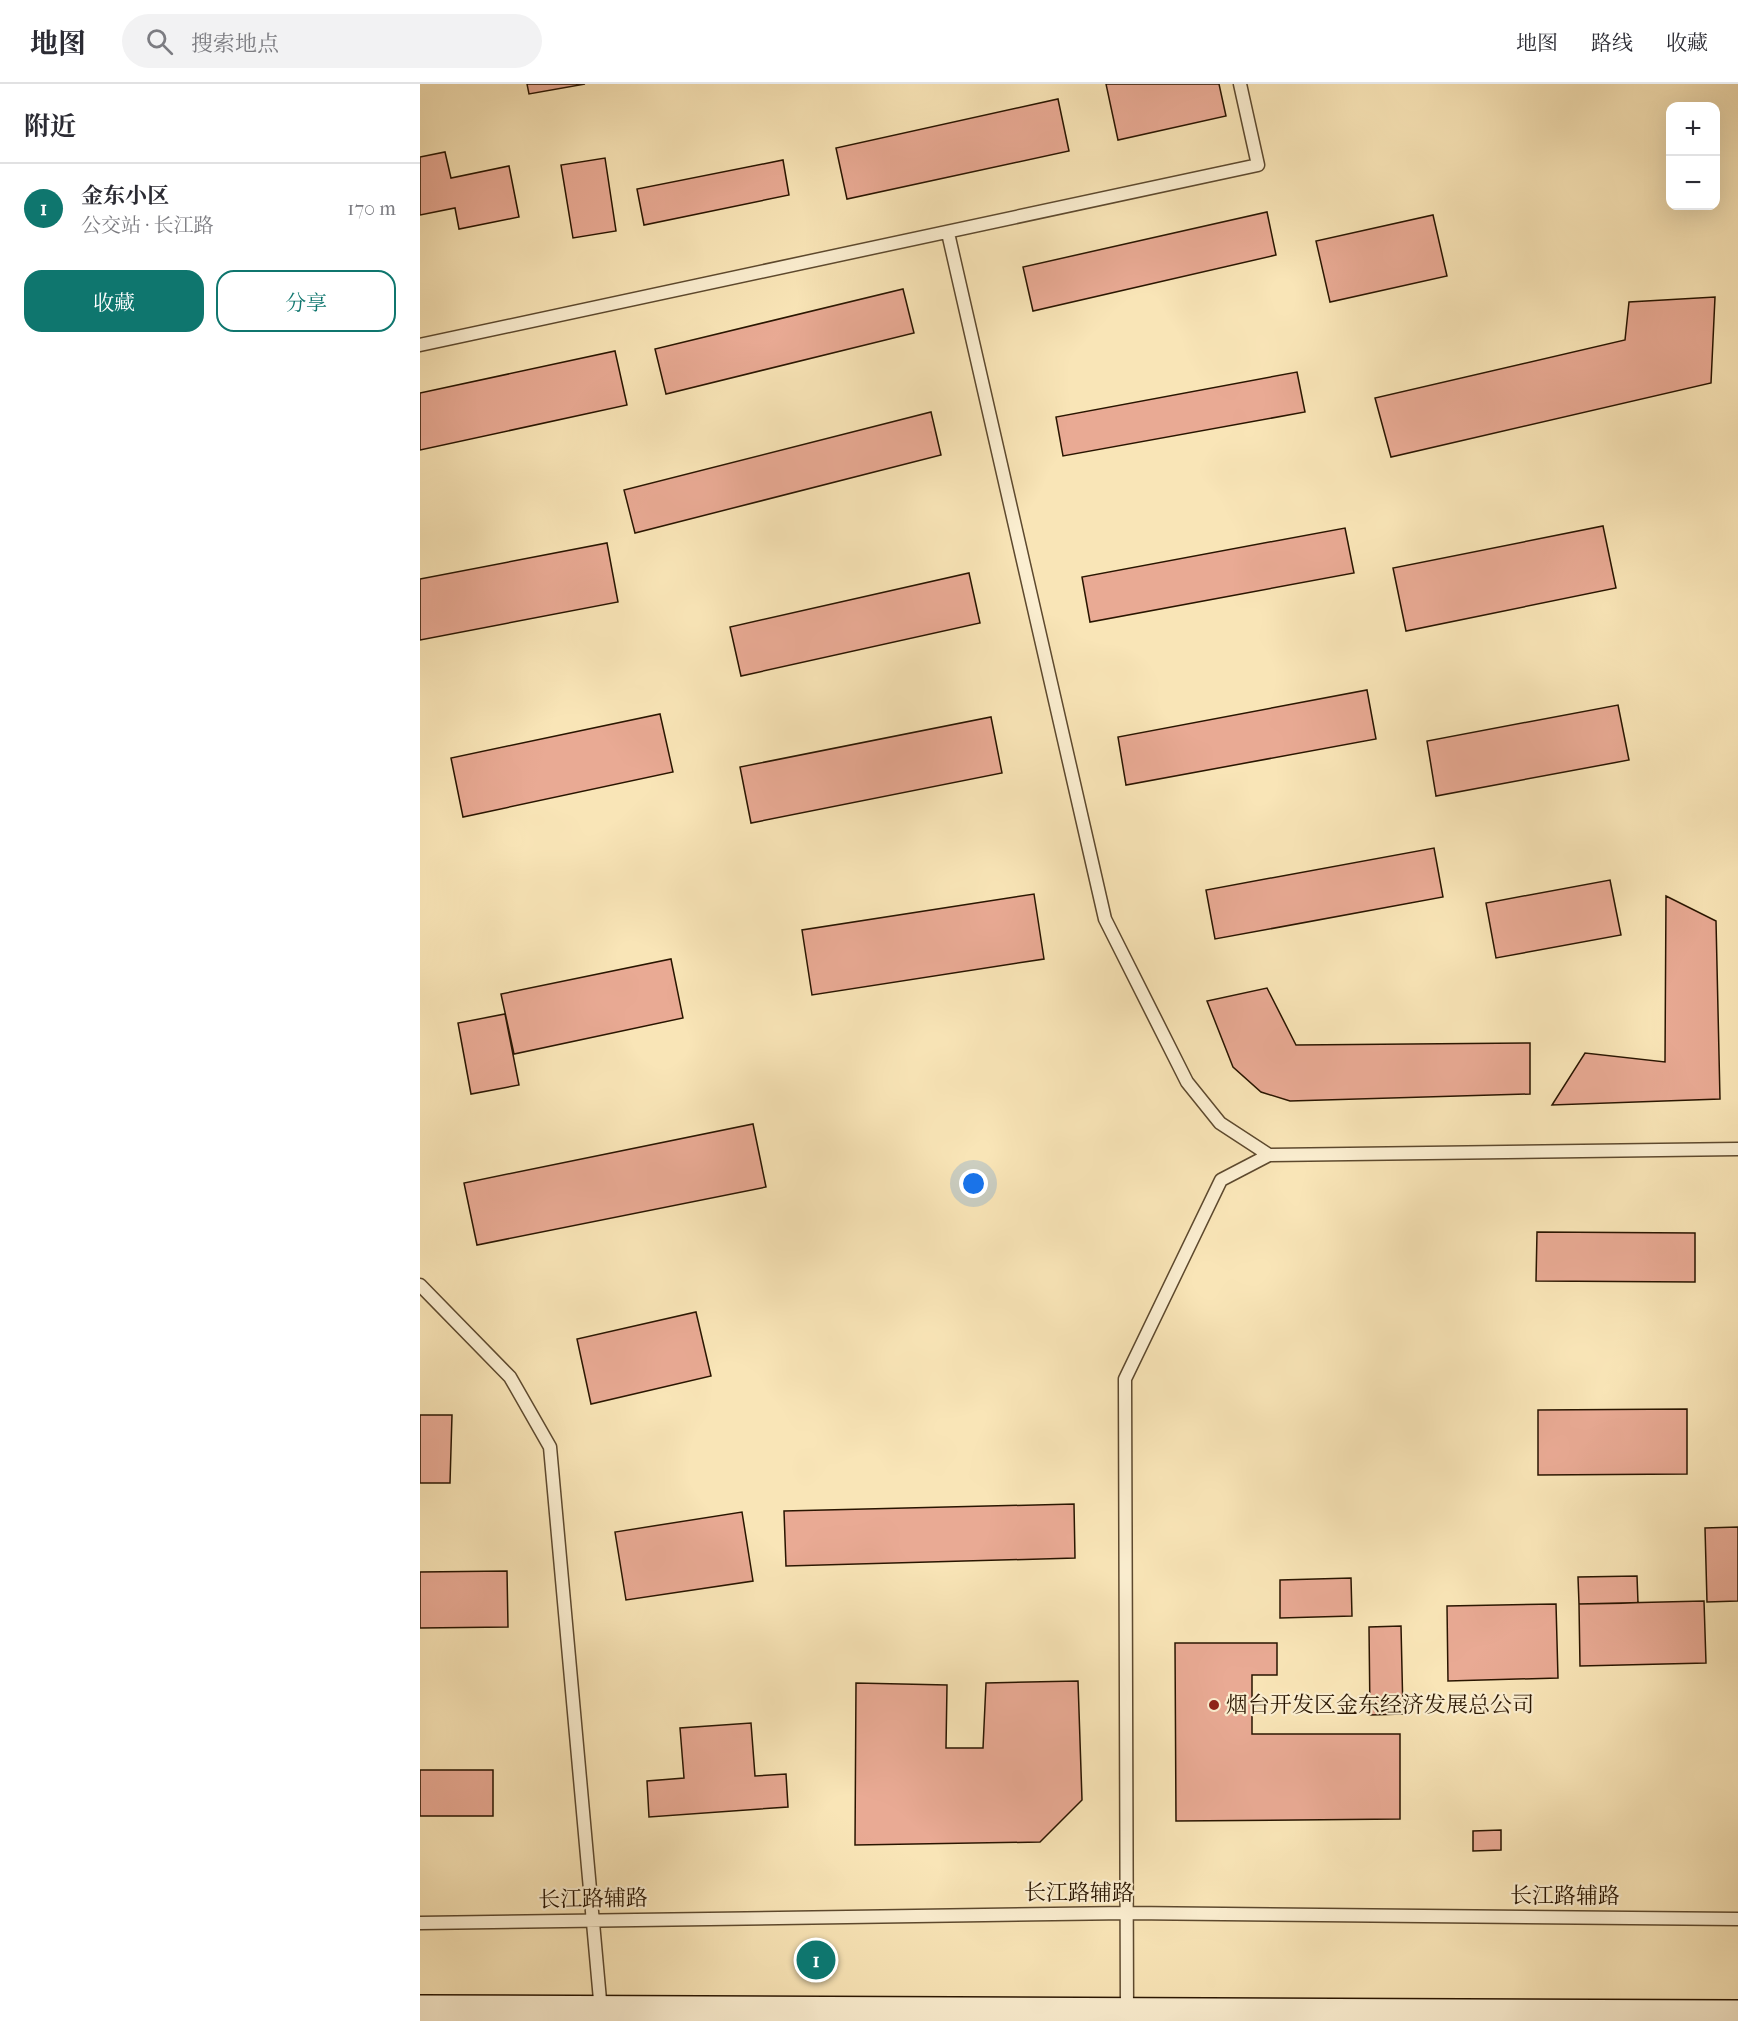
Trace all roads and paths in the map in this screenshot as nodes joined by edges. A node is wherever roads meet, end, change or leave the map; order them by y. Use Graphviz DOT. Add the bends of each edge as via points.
graph roads {
  1 [pos="1240,84"];
  2 [pos="948,233"];
  3 [pos="420,345"];
  4 [pos="1738,1149"];
  5 [pos="1269,1155"];
  6 [pos="420,1285"];
  7 [pos="1127,1913"];
  8 [pos="593,1919"];
  9 [pos="1738,1919"];
  10 [pos="420,1923"];
  11 [pos="420,2012"];
  12 [pos="601,2012"];
  13 [pos="1127,2015"];
  14 [pos="1738,2017"];
  1 -- 2 [label="lane" via="1258,165"];
  2 -- 3 [label="lane"];
  2 -- 5 [label="lane" via="1105,918 1187,1082 1220,1123"];
  4 -- 5 [label="lane"];
  5 -- 7 [label="lane" via="1221,1180 1125,1380"];
  6 -- 8 [label="lane" via="510,1377 550,1446"];
  7 -- 8 [label="lane, 长江路辅路"];
  7 -- 9 [label="lane, 长江路辅路"];
  7 -- 13 [label="lane"];
  8 -- 10 [label="lane, 长江路辅路"];
  8 -- 12 [label="lane"];
  11 -- 12 [label="main road"];
  12 -- 13 [label="main road"];
  13 -- 14 [label="main road"];
}
